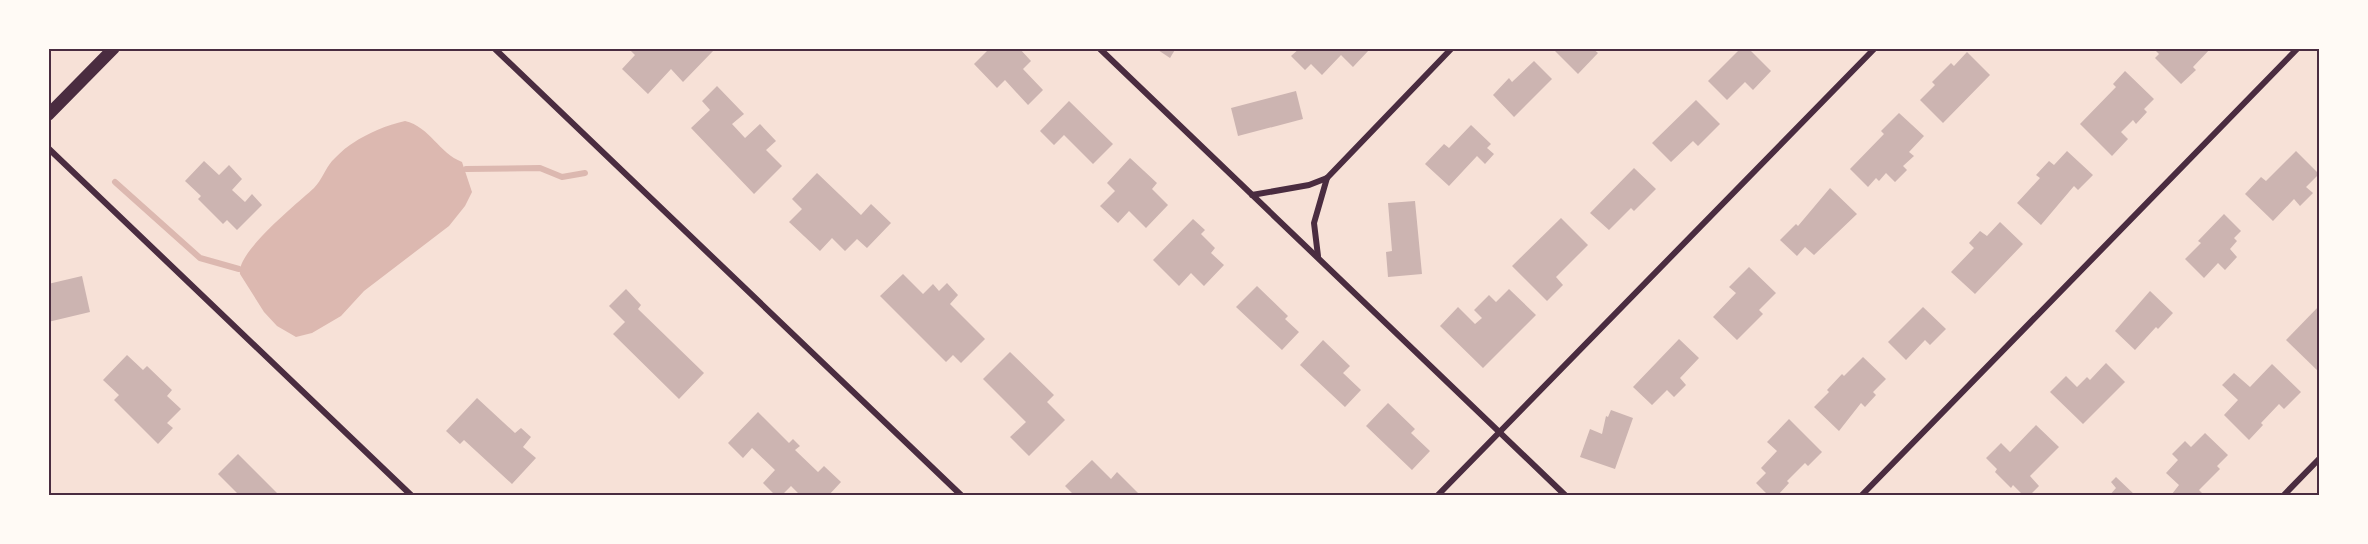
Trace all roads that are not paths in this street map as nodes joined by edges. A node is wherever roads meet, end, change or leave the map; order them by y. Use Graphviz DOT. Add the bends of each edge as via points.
graph roads {
  1 [pos="114,48"];
  2 [pos="494,48"];
  3 [pos="1099,48"];
  4 [pos="1452,48"];
  5 [pos="1875,48"];
  6 [pos="2298,48"];
  7 [pos="48,115"];
  8 [pos="48,148"];
  9 [pos="1327,178"];
  10 [pos="1252,195"];
  11 [pos="1318,258"];
  12 [pos="1499,432"];
  13 [pos="2320,458"];
  14 [pos="412,496"];
  15 [pos="962,496"];
  16 [pos="1437,496"];
  17 [pos="1566,496"];
  18 [pos="1861,496"];
  19 [pos="2283,496"];
  1 -- 7 [label="main road"];
  2 -- 15 [label="street"];
  3 -- 10 [label="street"];
  4 -- 9 [label="street"];
  5 -- 12 [label="street"];
  6 -- 18 [label="street"];
  8 -- 14 [label="street"];
  9 -- 10 [label="street"];
  9 -- 11 [label="street" via="1314,223"];
  10 -- 11 [label="street"];
  11 -- 12 [label="street"];
  12 -- 16 [label="street"];
  12 -- 17 [label="street"];
  13 -- 19 [label="street"];
}
